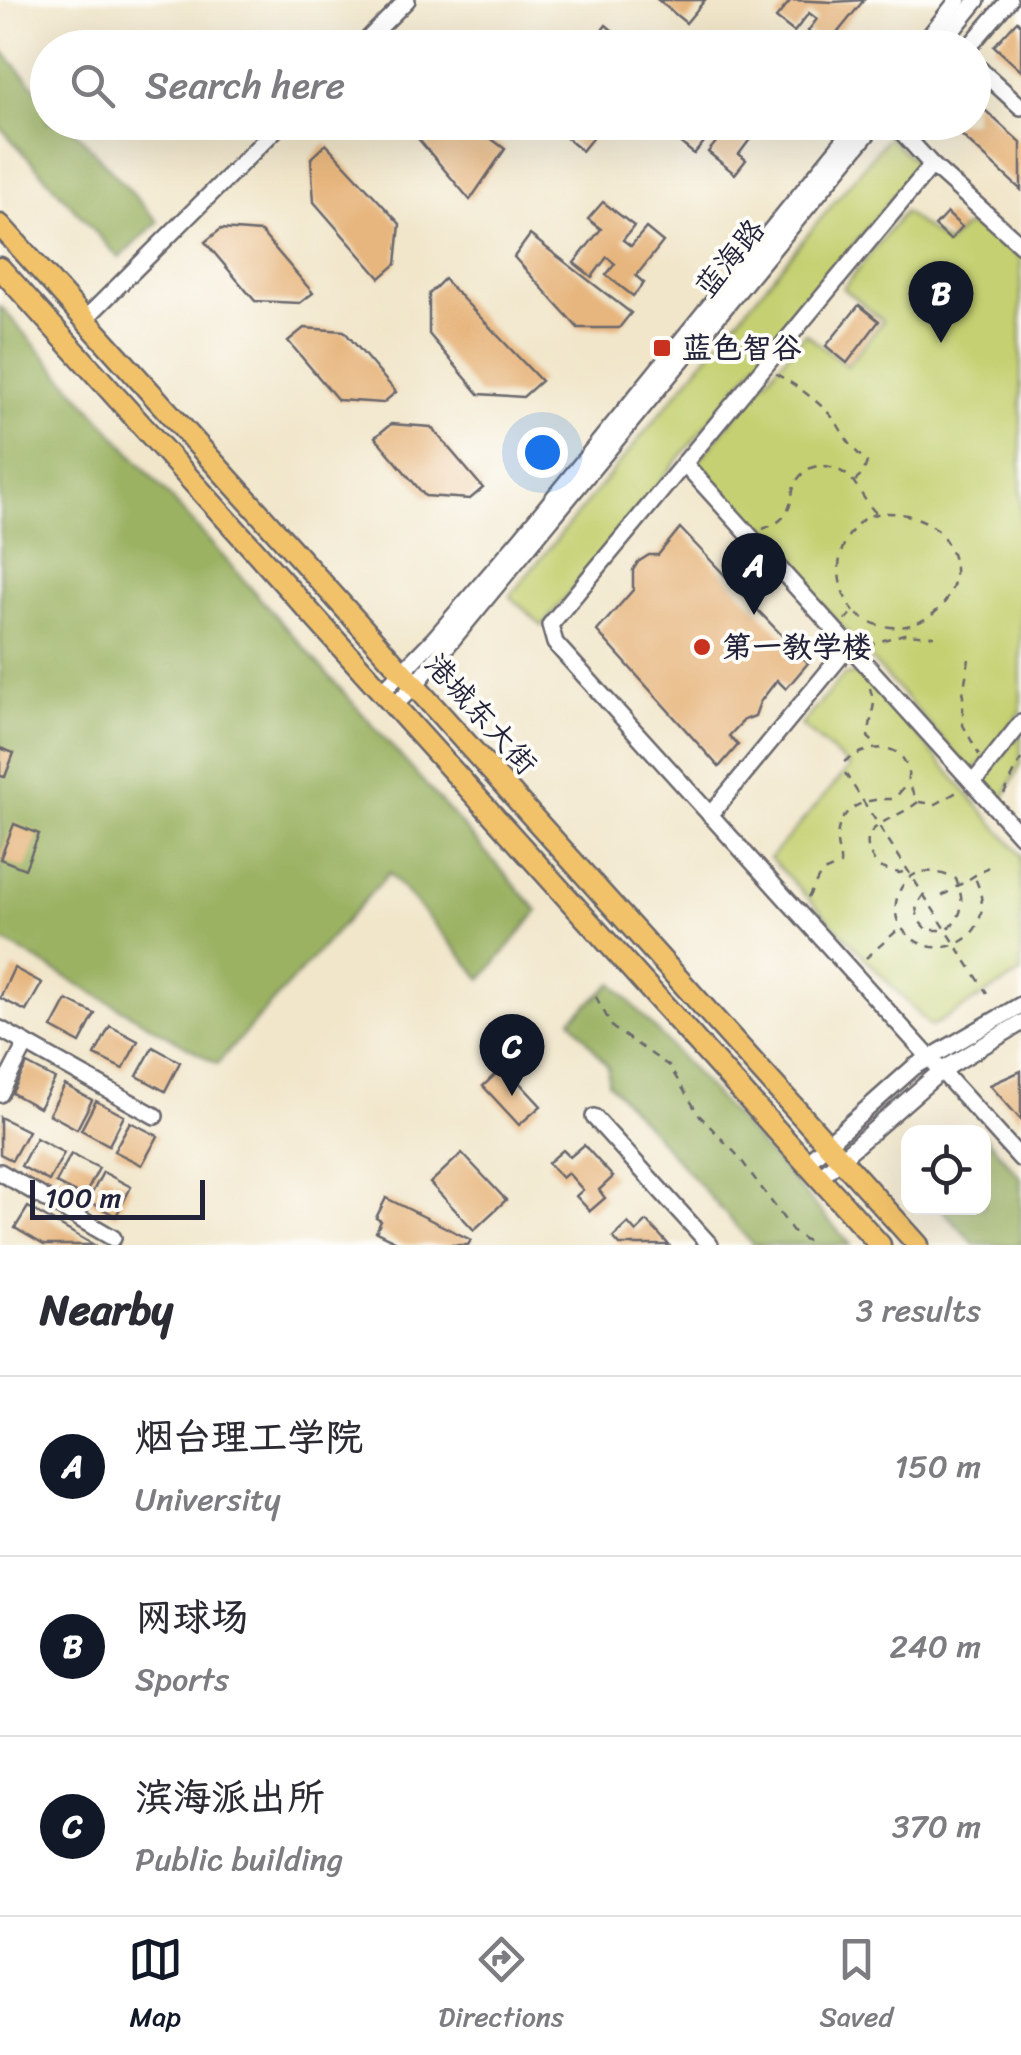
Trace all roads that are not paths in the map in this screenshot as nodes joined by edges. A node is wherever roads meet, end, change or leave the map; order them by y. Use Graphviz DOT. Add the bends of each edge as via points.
graph roads {
  1 [pos="407,0"];
  2 [pos="958,0"];
  3 [pos="978,0"];
  4 [pos="1009,0"];
  5 [pos="377,30"];
  6 [pos="934,30"];
  7 [pos="953,30"];
  8 [pos="983,30"];
  9 [pos="991,79"];
  10 [pos="1021,106"];
  11 [pos="265,140"];
  12 [pos="844,140"];
  13 [pos="862,140"];
  14 [pos="909,140"];
  15 [pos="932,166"];
  16 [pos="0,225"];
  17 [pos="1021,245"];
  18 [pos="0,268"];
  19 [pos="85,320"];
  20 [pos="684,463"];
  21 [pos="855,647"];
  22 [pos="408,678"];
  23 [pos="389,699"];
  24 [pos="1021,723"];
  25 [pos="968,786"];
  26 [pos="710,814"];
  27 [pos="1021,836"];
  28 [pos="1021,1004"];
  29 [pos="1021,1023"];
  30 [pos="0,1029"];
  31 [pos="26,1044"];
  32 [pos="929,1058"];
  33 [pos="941,1071"];
  34 [pos="0,1094"];
  35 [pos="155,1116"];
  36 [pos="594,1117"];
  37 [pos="835,1151"];
  38 [pos="1021,1160"];
  39 [pos="812,1170"];
  40 [pos="0,1172"];
  41 [pos="113,1238"];
  42 [pos="710,1245"];
  43 [pos="880,1245"];
  44 [pos="918,1245"];
  1 -- 5 [label="street"];
  2 -- 6 [label="street"];
  3 -- 7 [label="street"];
  4 -- 8 [label="street"];
  9 -- 10 [label="street"];
  11 -- 19 [label="street"];
  12 -- 22 [label="street, 蓝海路"];
  13 -- 22 [label="street, 蓝海路"];
  14 -- 15 [label="street"];
  15 -- 17 [label="street"];
  15 -- 20 [label="street"];
  16 -- 19 [label="main road, 港城东大街"];
  18 -- 23 [label="main road, 港城东大街"];
  19 -- 22 [label="main road, 港城东大街"];
  20 -- 21 [label="street"];
  20 -- 26 [label="street" via="550,625 555,643"];
  21 -- 25 [label="street"];
  21 -- 26 [label="street"];
  22 -- 23 [label="street, 蓝海路"];
  22 -- 37 [label="main road, 港城东大街"];
  23 -- 39 [label="main road, 港城东大街"];
  24 -- 25 [label="street"];
  25 -- 27 [label="street"];
  26 -- 32 [label="street"];
  28 -- 32 [label="street"];
  29 -- 33 [label="street"];
  30 -- 31 [label="street"];
  31 -- 34 [label="street"];
  31 -- 35 [label="street"];
  32 -- 33 [label="street"];
  32 -- 37 [label="street"];
  33 -- 37 [label="street"];
  33 -- 38 [label="street"];
  36 -- 42 [label="street"];
  37 -- 39 [label="street"];
  37 -- 44 [label="main road, 港城东大街"];
  39 -- 43 [label="main road, 港城东大街"];
  40 -- 41 [label="street"];
}
